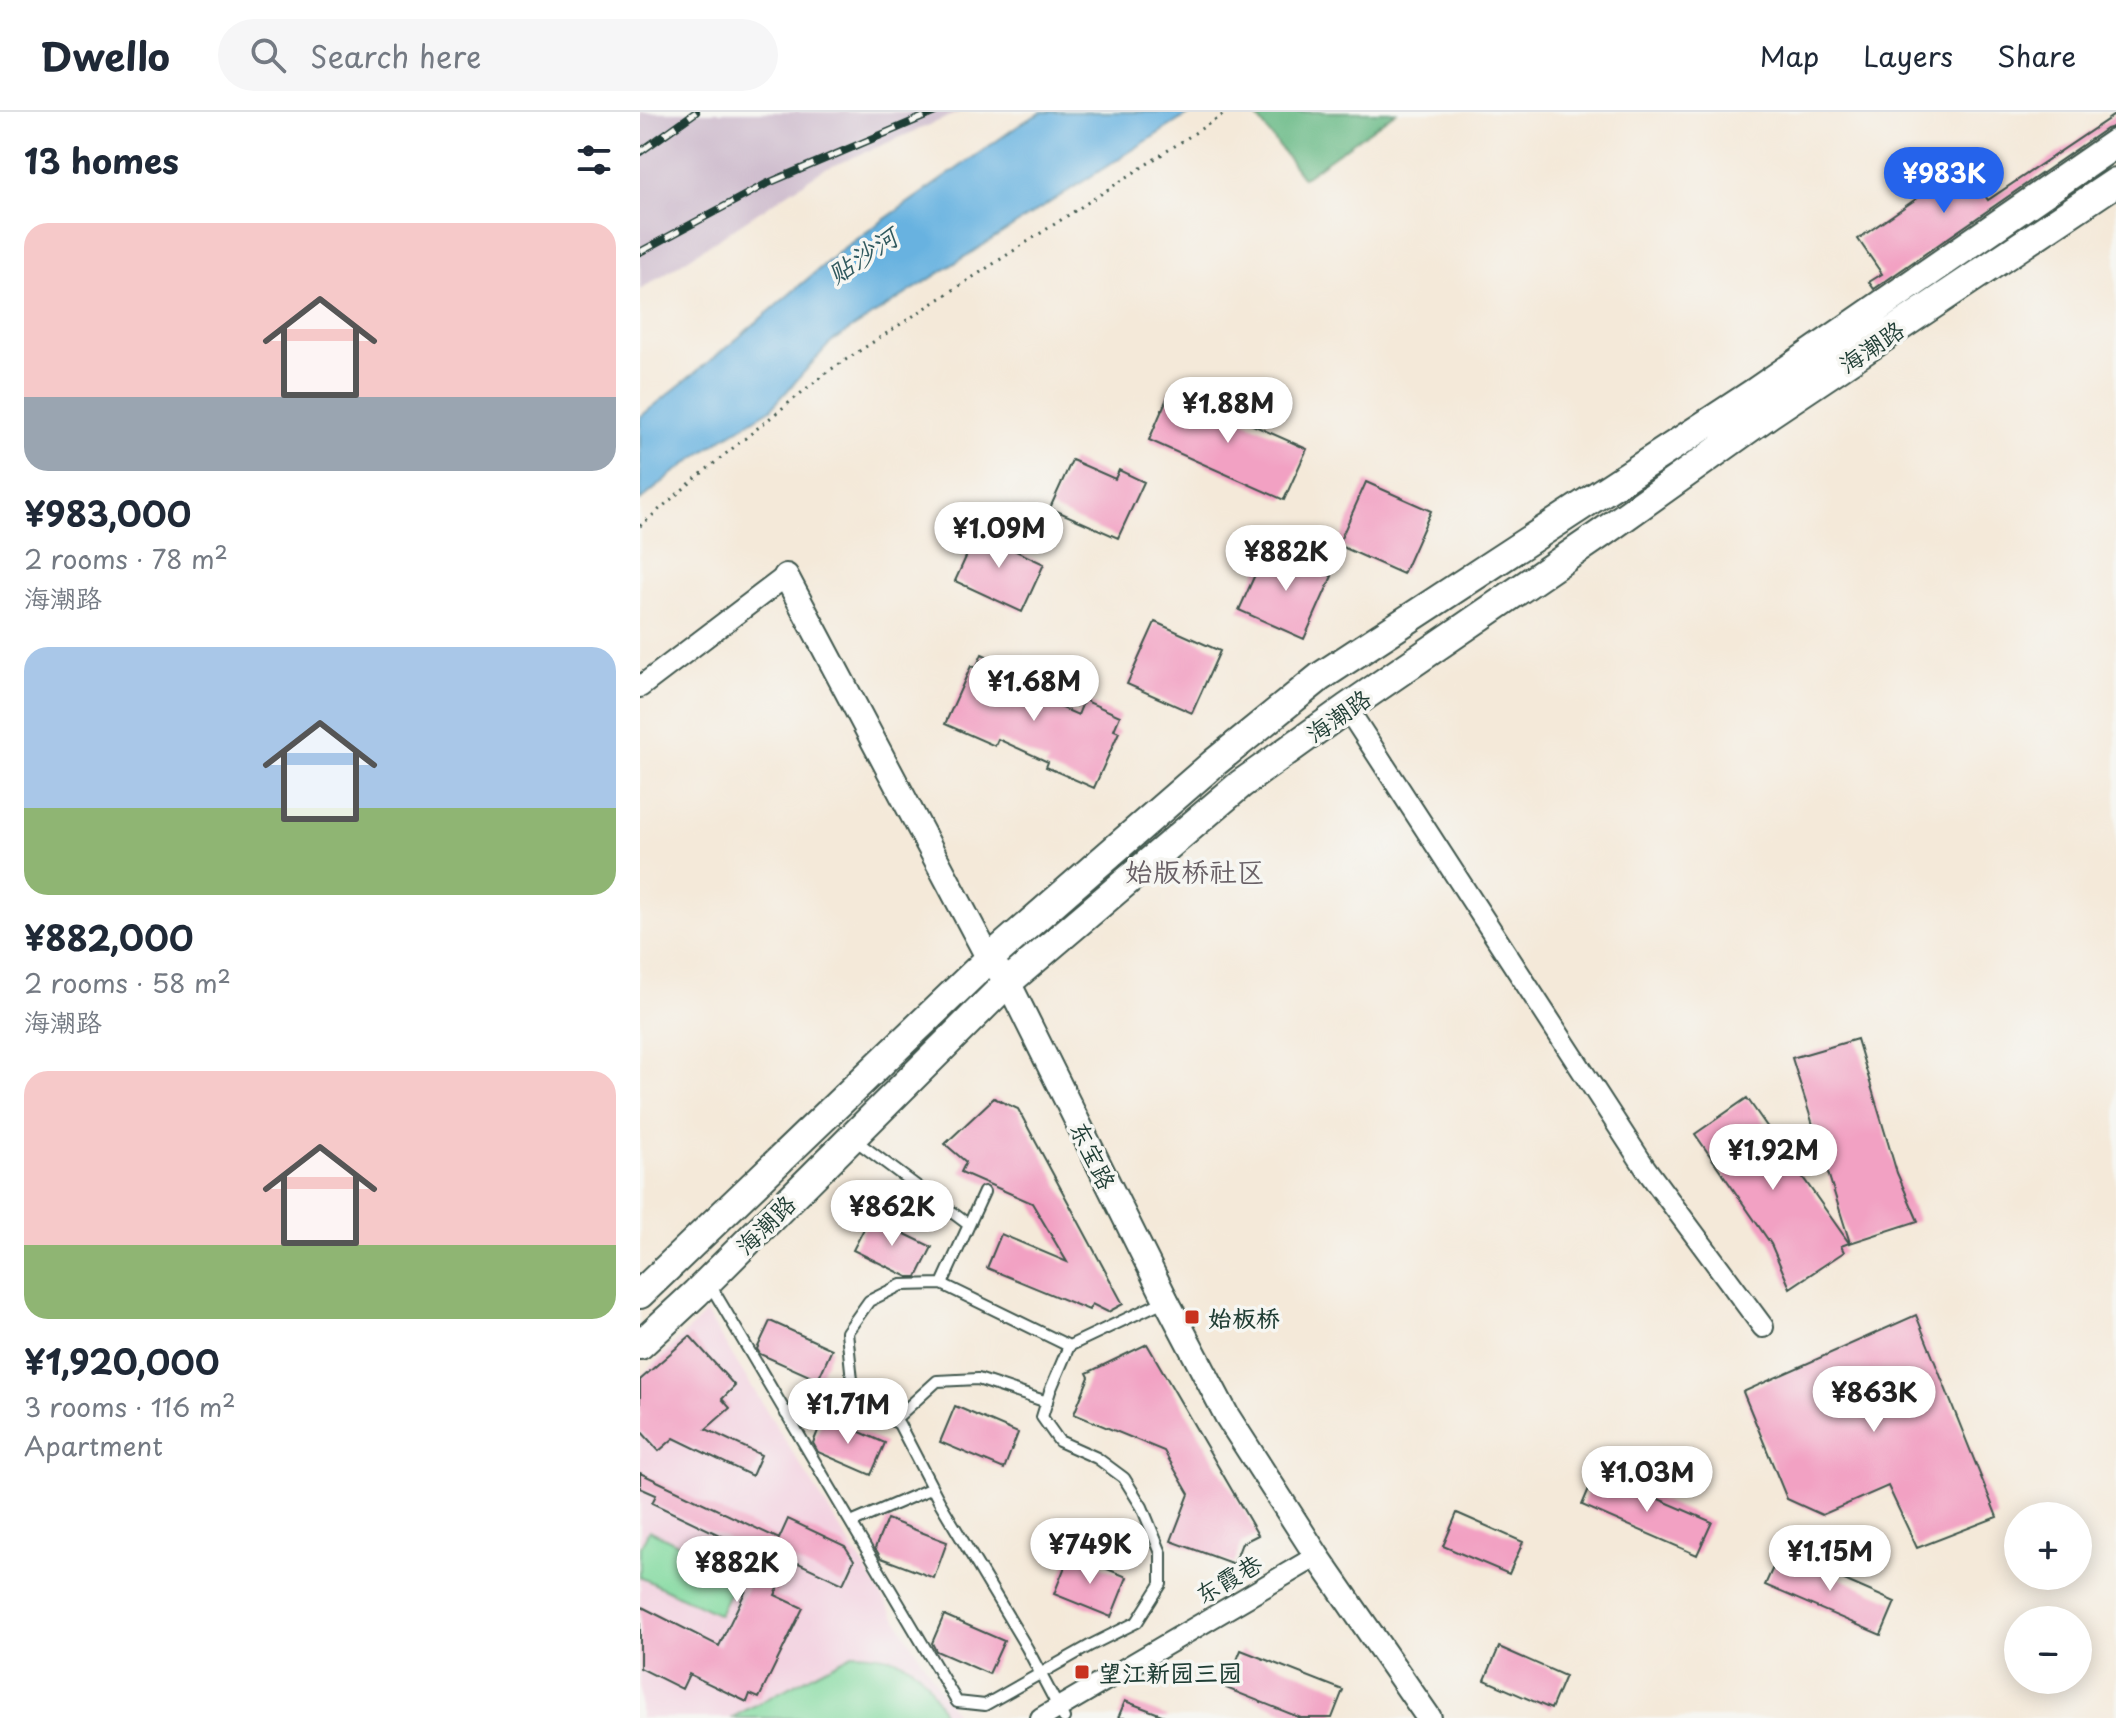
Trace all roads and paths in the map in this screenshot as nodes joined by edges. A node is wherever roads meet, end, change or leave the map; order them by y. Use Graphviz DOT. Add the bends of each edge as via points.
graph roads {
  1 [pos="1227,112"];
  2 [pos="2116,143"];
  3 [pos="2116,182"];
  4 [pos="640,526"];
  5 [pos="786,576"];
  6 [pos="640,687"];
  7 [pos="1347,708"];
  8 [pos="989,959"];
  9 [pos="1008,982"];
  10 [pos="852,1138"];
  11 [pos="984,1192"];
  12 [pos="969,1225"];
  13 [pos="708,1281"];
  14 [pos="942,1284"];
  15 [pos="640,1294"];
  16 [pos="1166,1300"];
  17 [pos="1763,1327"];
  18 [pos="640,1345"];
  19 [pos="1069,1346"];
  20 [pos="852,1380"];
  21 [pos="1047,1402"];
  22 [pos="786,1414"];
  23 [pos="893,1421"];
  24 [pos="932,1488"];
  25 [pos="851,1523"];
  26 [pos="1317,1556"];
  27 [pos="1041,1673"];
  28 [pos="1055,1715"];
  29 [pos="1429,1718"];
  1 -- 4 [label="path" via="827,372"];
  2 -- 8 [label="main road, 海潮路" via="1754,393 1320,677"];
  3 -- 7 [label="main road, 海潮路" via="1769,414"];
  5 -- 6 [label="street"];
  5 -- 8 [label="street, 东宝路"];
  7 -- 9 [label="main road, 海潮路" via="1241,784"];
  7 -- 17 [label="street" via="1646,1169"];
  8 -- 9 [label="street, 东宝路"];
  8 -- 15 [label="main road, 海潮路"];
  9 -- 10 [label="main road, 海潮路"];
  9 -- 16 [label="street, 东宝路"];
  10 -- 12 [label="lane"];
  10 -- 13 [label="main road, 海潮路"];
  11 -- 12 [label="lane"];
  12 -- 14 [label="lane"];
  13 -- 18 [label="main road, 海潮路"];
  13 -- 22 [label="lane"];
  14 -- 19 [label="lane"];
  14 -- 20 [label="lane" via="901,1285 869,1301 847,1332"];
  16 -- 19 [label="lane"];
  16 -- 26 [label="street, 东宝路" via="1227,1416"];
  19 -- 21 [label="lane"];
  20 -- 22 [label="lane"];
  20 -- 23 [label="lane" via="872,1407"];
  21 -- 23 [label="lane" via="978,1379 937,1381"];
  21 -- 27 [label="lane" via="1042,1417 1059,1441 1097,1458 1124,1478 1161,1553 1161,1584 1137,1622"];
  22 -- 25 [label="lane"];
  23 -- 24 [label="lane"];
  24 -- 25 [label="lane"];
  24 -- 27 [label="lane"];
  25 -- 27 [label="lane" via="957,1702 985,1705"];
  26 -- 28 [label="street, 东霞巷"];
  26 -- 29 [label="street, 东宝路"];
  27 -- 28 [label="lane"];
}
